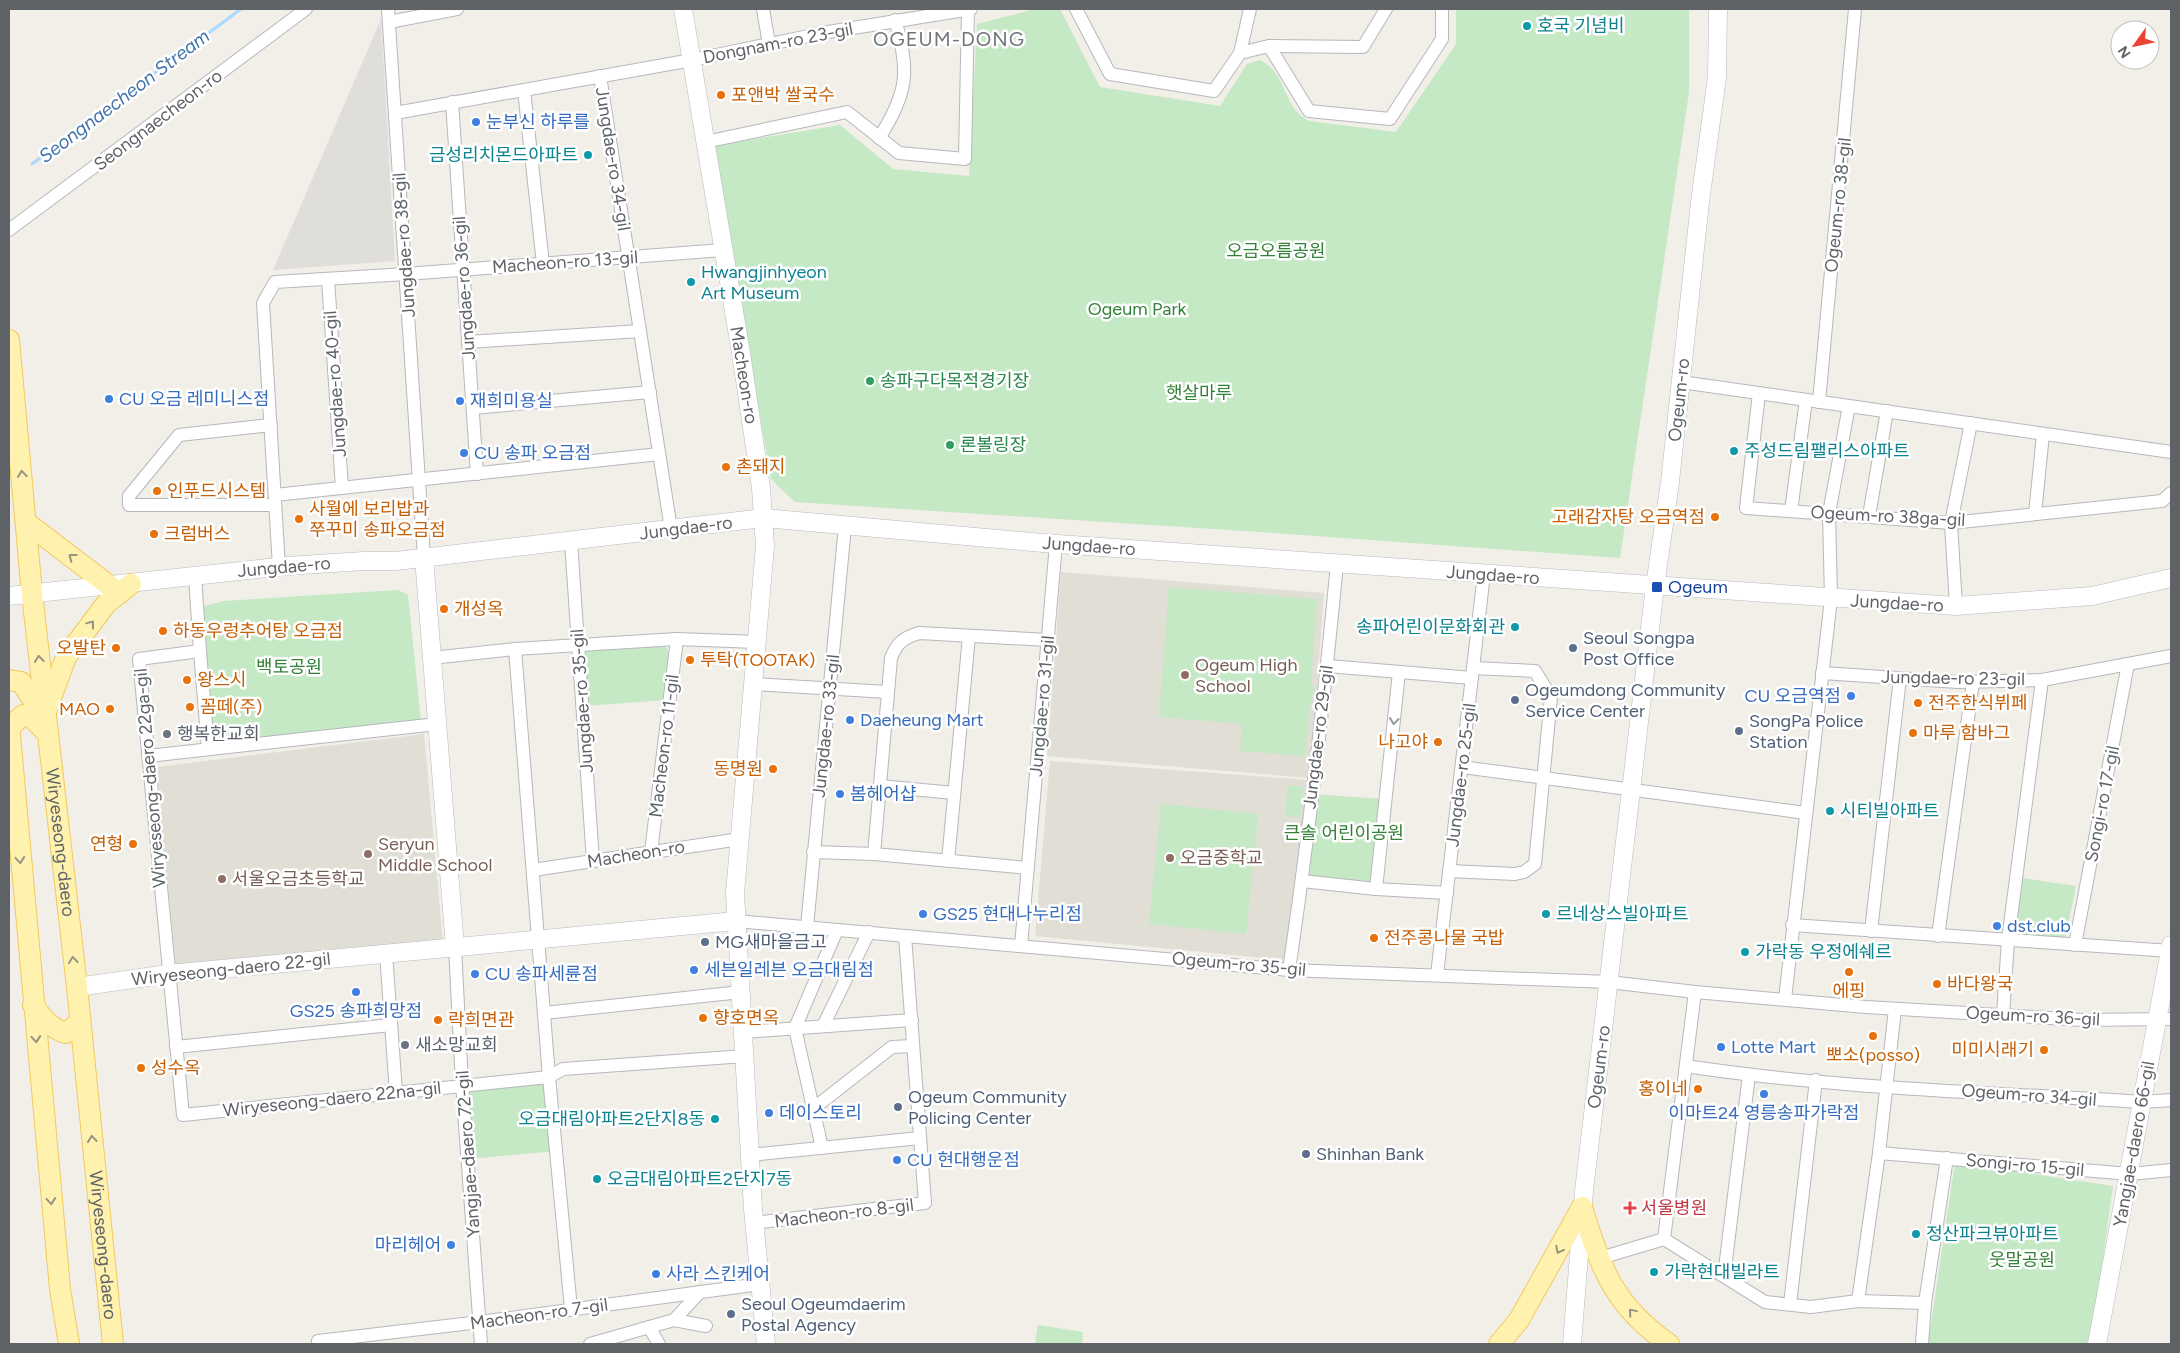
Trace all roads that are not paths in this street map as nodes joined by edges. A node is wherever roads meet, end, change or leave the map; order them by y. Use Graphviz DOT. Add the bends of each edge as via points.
graph roads {
  1 [pos="306,9"];
  2 [pos="457,9"];
  3 [pos="683,9"];
  4 [pos="763,9"];
  5 [pos="970,9"];
  6 [pos="1076,9"];
  7 [pos="1250,9"];
  8 [pos="1386,9"];
  9 [pos="1442,9"];
  10 [pos="1718,9"];
  11 [pos="1855,9"];
  12 [pos="389,15"];
  13 [pos="895,20"];
  14 [pos="769,44"];
  15 [pos="1269,46"];
  16 [pos="1240,53"];
  17 [pos="692,60"];
  18 [pos="600,76"];
  19 [pos="524,90"];
  20 [pos="452,102"];
  21 [pos="395,113"];
  22 [pos="880,138"];
  23 [pos="705,142"];
  24 [pos="9,230"];
  25 [pos="723,250"];
  26 [pos="628,258"];
  27 [pos="543,264"];
  28 [pos="463,270"];
  29 [pos="406,274"];
  30 [pos="328,279"];
  31 [pos="640,331"];
  32 [pos="9,340"];
  33 [pos="468,342"];
  34 [pos="1681,382"];
  35 [pos="650,392"];
  36 [pos="1759,393"];
  37 [pos="1812,401"];
  38 [pos="1849,406"];
  39 [pos="473,408"];
  40 [pos="1887,411"];
  41 [pos="1970,423"];
  42 [pos="270,425"];
  43 [pos="2043,434"];
  44 [pos="2171,452"];
  45 [pos="660,454"];
  46 [pos="477,474"];
  47 [pos="419,480"];
  48 [pos="342,488"];
  49 [pos="2171,493"];
  50 [pos="275,500"];
  51 [pos="1791,511"];
  52 [pos="1830,513"];
  53 [pos="2035,514"];
  54 [pos="1869,516"];
  55 [pos="764,518"];
  56 [pos="27,523"];
  57 [pos="1951,523"];
  58 [pos="845,526"];
  59 [pos="671,530"];
  60 [pos="572,542"];
  61 [pos="1056,544"];
  62 [pos="424,558"];
  63 [pos="1337,564"];
  64 [pos="279,567"];
  65 [pos="1484,574"];
  66 [pos="195,576"];
  67 [pos="2171,578"];
  68 [pos="131,584"];
  69 [pos="111,586"];
  70 [pos="1655,586"];
  71 [pos="32,594"];
  72 [pos="9,596"];
  73 [pos="1831,599"];
  74 [pos="1956,606"];
  75 [pos="969,636"];
  76 [pos="677,639"];
  77 [pos="1048,640"];
  78 [pos="757,642"];
  79 [pos="578,645"];
  80 [pos="515,649"];
  81 [pos="200,651"];
  82 [pos="2171,656"];
  83 [pos="432,658"];
  84 [pos="2128,664"];
  85 [pos="1328,666"];
  86 [pos="1400,672"];
  87 [pos="1473,673"];
  88 [pos="1822,673"];
  89 [pos="1900,678"];
  90 [pos="9,680"];
  91 [pos="2042,680"];
  92 [pos="1972,682"];
  93 [pos="753,684"];
  94 [pos="830,688"];
  95 [pos="888,692"];
  96 [pos="46,722"];
  97 [pos="9,724"];
  98 [pos="437,724"];
  99 [pos="9,728"];
  100 [pos="208,749"];
  101 [pos="148,756"];
  102 [pos="1462,767"];
  103 [pos="1545,777"];
  104 [pos="880,786"];
  105 [pos="1632,790"];
  106 [pos="954,793"];
  107 [pos="1806,813"];
  108 [pos="740,839"];
  109 [pos="651,852"];
  110 [pos="813,852"];
  111 [pos="874,854"];
  112 [pos="593,861"];
  113 [pos="948,861"];
  114 [pos="1028,868"];
  115 [pos="533,870"];
  116 [pos="1449,872"];
  117 [pos="1302,881"];
  118 [pos="1376,889"];
  119 [pos="1446,893"];
  120 [pos="736,921"];
  121 [pos="1792,925"];
  122 [pos="808,927"];
  123 [pos="837,930"];
  124 [pos="1871,931"];
  125 [pos="869,932"];
  126 [pos="905,936"];
  127 [pos="1938,936"];
  128 [pos="538,939"];
  129 [pos="2008,940"];
  130 [pos="2075,945"];
  131 [pos="1021,946"];
  132 [pos="454,947"];
  133 [pos="2171,949"];
  134 [pos="386,954"];
  135 [pos="1289,970"];
  136 [pos="168,974"];
  137 [pos="1437,975"];
  138 [pos="1609,982"];
  139 [pos="77,987"];
  140 [pos="740,992"];
  141 [pos="1695,992"];
  142 [pos="1785,999"];
  143 [pos="33,1005"];
  144 [pos="1895,1009"];
  145 [pos="544,1013"];
  146 [pos="2003,1015"];
  147 [pos="912,1020"];
  148 [pos="2164,1020"];
  149 [pos="80,1022"];
  150 [pos="391,1025"];
  151 [pos="822,1026"];
  152 [pos="795,1028"];
  153 [pos="743,1032"];
  154 [pos="914,1046"];
  155 [pos="176,1047"];
  156 [pos="745,1056"];
  157 [pos="1686,1066"];
  158 [pos="1749,1075"];
  159 [pos="549,1077"];
  160 [pos="1816,1080"];
  161 [pos="462,1084"];
  162 [pos="1886,1086"];
  163 [pos="396,1093"];
  164 [pos="2171,1100"];
  165 [pos="2142,1102"];
  166 [pos="814,1108"];
  167 [pos="920,1138"];
  168 [pos="822,1148"];
  169 [pos="1879,1153"];
  170 [pos="750,1155"];
  171 [pos="1947,1158"];
  172 [pos="2171,1170"];
  173 [pos="2130,1174"];
  174 [pos="1582,1207"];
  175 [pos="754,1224"];
  176 [pos="1664,1239"];
  177 [pos="1598,1258"];
  178 [pos="1724,1276"];
  179 [pos="760,1284"];
  180 [pos="700,1292"];
  181 [pos="1858,1301"];
  182 [pos="1925,1303"];
  183 [pos="1790,1304"];
  184 [pos="571,1309"];
  185 [pos="674,1320"];
  186 [pos="480,1322"];
  187 [pos="706,1326"];
  188 [pos="649,1327"];
  189 [pos="318,1341"];
  190 [pos="617,1341"];
  191 [pos="69,1344"];
  192 [pos="113,1344"];
  193 [pos="481,1344"];
  194 [pos="590,1344"];
  195 [pos="659,1344"];
  196 [pos="766,1344"];
  197 [pos="1500,1344"];
  198 [pos="1572,1344"];
  199 [pos="1669,1344"];
  200 [pos="1922,1344"];
  201 [pos="2097,1344"];
  1 -- 24 [label="street, Seongnaecheon-ro"];
  2 -- 12 [label="street"];
  3 -- 17 [label="main road, Macheon-ro"];
  4 -- 14 [label="street"];
  5 -- 13 [label="street, Dongnam-ro 23-gil"];
  5 -- 22 [label="street" via="965,159 899,153"];
  6 -- 16 [label="street" via="1110,74 1214,90"];
  7 -- 16 [label="street"];
  8 -- 15 [label="street" via="1363,47"];
  9 -- 15 [label="street" via="1442,39 1390,119 1309,111"];
  10 -- 34 [label="main road, Ogeum-ro" via="1717,77"];
  11 -- 37 [label="street, Ogeum-ro 38-gil"];
  12 -- 21 [label="street, Jungdae-ro 38-gil"];
  13 -- 14 [label="street, Dongnam-ro 23-gil"];
  13 -- 22 [label="street" via="905,77 901,98"];
  14 -- 17 [label="street, Dongnam-ro 23-gil"];
  15 -- 16 [label="street"];
  17 -- 18 [label="street, Dongnam-ro 23-gil"];
  17 -- 23 [label="main road, Macheon-ro"];
  18 -- 19 [label="street, Dongnam-ro 23-gil"];
  18 -- 26 [label="street, Jungdae-ro 34-gil"];
  19 -- 20 [label="street, Dongnam-ro 23-gil"];
  19 -- 27 [label="street"];
  20 -- 21 [label="street, Dongnam-ro 23-gil"];
  20 -- 28 [label="street, Jungdae-ro 36-gil"];
  21 -- 29 [label="street, Jungdae-ro 38-gil"];
  22 -- 23 [label="street" via="847,112"];
  23 -- 25 [label="main road, Macheon-ro"];
  25 -- 26 [label="street, Macheon-ro 13-gil"];
  25 -- 55 [label="main road, Macheon-ro"];
  26 -- 27 [label="street, Macheon-ro 13-gil"];
  26 -- 31 [label="street, Jungdae-ro 34-gil"];
  27 -- 28 [label="street, Macheon-ro 13-gil"];
  28 -- 29 [label="street, Macheon-ro 13-gil"];
  28 -- 33 [label="street, Jungdae-ro 36-gil"];
  29 -- 30 [label="street"];
  29 -- 47 [label="street, Jungdae-ro 38-gil"];
  30 -- 42 [label="street" via="275,282 263,303"];
  30 -- 48 [label="street, Jungdae-ro 40-gil"];
  31 -- 33 [label="street"];
  31 -- 35 [label="street, Jungdae-ro 34-gil"];
  56 -- 32 [label="main road, Wiryeseong-daero, one-way"];
  33 -- 39 [label="street, Jungdae-ro 36-gil"];
  34 -- 36 [label="street"];
  34 -- 70 [label="main road, Ogeum-ro"];
  35 -- 39 [label="street"];
  35 -- 45 [label="street, Jungdae-ro 34-gil"];
  36 -- 37 [label="street"];
  36 -- 51 [label="street, Ogeum-ro 38ga-gil" via="1746,508"];
  37 -- 38 [label="street"];
  37 -- 51 [label="street, Ogeum-ro 38-gil"];
  38 -- 40 [label="street"];
  38 -- 52 [label="street"];
  39 -- 46 [label="street, Jungdae-ro 36-gil"];
  40 -- 41 [label="street"];
  40 -- 54 [label="street"];
  41 -- 43 [label="street"];
  41 -- 57 [label="street"];
  42 -- 50 [label="street"];
  42 -- 50 [label="street" via="179,435 129,496 129,505"];
  43 -- 44 [label="street"];
  43 -- 53 [label="street"];
  45 -- 46 [label="street"];
  45 -- 59 [label="street, Jungdae-ro 34-gil"];
  46 -- 47 [label="street"];
  47 -- 48 [label="street"];
  47 -- 62 [label="street, Jungdae-ro 38-gil"];
  48 -- 50 [label="street"];
  49 -- 53 [label="street, Ogeum-ro 38ga-gil" via="2162,501"];
  50 -- 64 [label="street"];
  51 -- 52 [label="street, Ogeum-ro 38ga-gil"];
  52 -- 54 [label="street, Ogeum-ro 38ga-gil"];
  52 -- 73 [label="street"];
  53 -- 57 [label="street, Ogeum-ro 38ga-gil"];
  54 -- 57 [label="street, Ogeum-ro 38ga-gil"];
  55 -- 58 [label="main road, Jungdae-ro"];
  55 -- 59 [label="main road, Jungdae-ro"];
  55 -- 78 [label="main road, Macheon-ro" via="765,546"];
  69 -- 56 [label="main road, one-way"];
  56 -- 71 [label="main road, Wiryeseong-daero"];
  57 -- 74 [label="street"];
  58 -- 61 [label="main road, Jungdae-ro"];
  58 -- 94 [label="street, Jungdae-ro 33-gil"];
  59 -- 60 [label="main road, Jungdae-ro"];
  60 -- 62 [label="main road, Jungdae-ro"];
  60 -- 79 [label="street, Jungdae-ro 35-gil"];
  61 -- 63 [label="main road, Jungdae-ro"];
  61 -- 77 [label="street, Jungdae-ro 31-gil"];
  62 -- 64 [label="main road, Jungdae-ro"];
  62 -- 83 [label="main road, Yangjae-daero 72-gil"];
  63 -- 65 [label="main road, Jungdae-ro"];
  63 -- 85 [label="street, Jungdae-ro 29-gil"];
  64 -- 66 [label="main road, Jungdae-ro"];
  65 -- 70 [label="main road, Jungdae-ro"];
  65 -- 87 [label="street, Jungdae-ro 25-gil"];
  66 -- 68 [label="main road, Jungdae-ro"];
  66 -- 81 [label="street"];
  67 -- 74 [label="main road, Jungdae-ro" via="2092,596"];
  68 -- 69 [label="main road, Jungdae-ro"];
  96 -- 68 [label="main road, one-way" via="66,657 106,604"];
  69 -- 71 [label="main road, Jungdae-ro"];
  70 -- 73 [label="main road, Jungdae-ro"];
  70 -- 105 [label="main road, Ogeum-ro"];
  71 -- 72 [label="main road, Jungdae-ro"];
  96 -- 71 [label="main road, Wiryeseong-daero, one-way"];
  73 -- 74 [label="main road, Jungdae-ro"];
  73 -- 88 [label="street"];
  75 -- 77 [label="street"];
  75 -- 95 [label="street" via="919,633 905,638 896,645 891,658"];
  75 -- 106 [label="street"];
  76 -- 78 [label="street"];
  76 -- 79 [label="street"];
  76 -- 109 [label="street, Macheon-ro 11-gil"];
  77 -- 114 [label="street, Jungdae-ro 31-gil"];
  78 -- 93 [label="main road, Macheon-ro"];
  79 -- 80 [label="street"];
  79 -- 112 [label="street, Jungdae-ro 35-gil"];
  80 -- 83 [label="street"];
  80 -- 115 [label="street"];
  81 -- 100 [label="street"];
  81 -- 101 [label="street, Wiryeseong-daero 22ga-gil" via="139,659"];
  82 -- 84 [label="street, Jungdae-ro 23-gil"];
  83 -- 98 [label="main road, Yangjae-daero 72-gil"];
  84 -- 91 [label="street, Jungdae-ro 23-gil"];
  84 -- 130 [label="street, Songi-ro 17-gil"];
  85 -- 86 [label="street, Jungdae-ro 25-gil"];
  85 -- 117 [label="street, Jungdae-ro 29-gil"];
  86 -- 87 [label="street, Jungdae-ro 25-gil"];
  86 -- 118 [label="street, one-way"];
  87 -- 102 [label="street, Jungdae-ro 25-gil"];
  87 -- 103 [label="street, Jungdae-ro 25-gil" via="1535,671 1544,682 1551,697"];
  88 -- 89 [label="street, Jungdae-ro 23-gil"];
  88 -- 107 [label="street"];
  89 -- 92 [label="street, Jungdae-ro 23-gil"];
  89 -- 124 [label="street"];
  90 -- 96 [label="main road" via="21,682"];
  91 -- 92 [label="street, Jungdae-ro 23-gil"];
  91 -- 129 [label="street"];
  92 -- 127 [label="street"];
  93 -- 94 [label="street"];
  93 -- 108 [label="main road, Macheon-ro"];
  94 -- 95 [label="street"];
  94 -- 110 [label="street, Jungdae-ro 33-gil"];
  95 -- 104 [label="street"];
  96 -- 99 [label="main road" via="23,715"];
  139 -- 96 [label="main road, Wiryeseong-daero, one-way"];
  97 -- 99 [label="main road"];
  98 -- 100 [label="street"];
  98 -- 132 [label="main road, Yangjae-daero 72-gil"];
  99 -- 143 [label="main road, one-way"];
  100 -- 101 [label="street"];
  101 -- 136 [label="street, Wiryeseong-daero 22ga-gil"];
  102 -- 103 [label="street"];
  102 -- 116 [label="street, Jungdae-ro 25-gil"];
  103 -- 105 [label="street"];
  103 -- 116 [label="street, Jungdae-ro 25-gil" via="1534,864 1515,874"];
  104 -- 106 [label="street"];
  104 -- 111 [label="street"];
  105 -- 107 [label="street"];
  105 -- 138 [label="main road, Ogeum-ro"];
  106 -- 113 [label="street"];
  107 -- 121 [label="street"];
  108 -- 109 [label="street, Macheon-ro"];
  108 -- 120 [label="main road, Macheon-ro"];
  109 -- 112 [label="street, Macheon-ro"];
  110 -- 111 [label="street"];
  110 -- 122 [label="street, Jungdae-ro 33-gil"];
  111 -- 113 [label="street"];
  112 -- 115 [label="street, Macheon-ro"];
  113 -- 114 [label="street"];
  114 -- 131 [label="street, Jungdae-ro 31-gil"];
  115 -- 128 [label="street"];
  116 -- 119 [label="street, Jungdae-ro 25-gil"];
  117 -- 118 [label="street"];
  117 -- 135 [label="street, Jungdae-ro 29-gil"];
  118 -- 119 [label="street"];
  119 -- 137 [label="street, Jungdae-ro 25-gil"];
  120 -- 122 [label="street, Ogeum-ro 35-gil"];
  120 -- 128 [label="main road, Wiryeseong-daero 22-gil"];
  120 -- 140 [label="main road, Macheon-ro"];
  121 -- 124 [label="street"];
  121 -- 142 [label="street"];
  122 -- 123 [label="street, Ogeum-ro 35-gil"];
  123 -- 125 [label="street, Ogeum-ro 35-gil"];
  123 -- 152 [label="street"];
  124 -- 127 [label="street"];
  125 -- 126 [label="street, Ogeum-ro 35-gil"];
  125 -- 151 [label="street"];
  126 -- 131 [label="street, Ogeum-ro 35-gil"];
  126 -- 147 [label="street, Macheon-ro 8-gil"];
  127 -- 129 [label="street"];
  128 -- 132 [label="main road, Wiryeseong-daero 22-gil"];
  128 -- 145 [label="street"];
  129 -- 130 [label="street"];
  129 -- 146 [label="street"];
  130 -- 133 [label="street"];
  131 -- 135 [label="street, Ogeum-ro 35-gil"];
  132 -- 134 [label="main road, Wiryeseong-daero 22-gil"];
  132 -- 161 [label="street, Yangjae-daero 72-gil"];
  133 -- 148 [label="main road, Yangjae-daero 66-gil"];
  134 -- 136 [label="main road, Wiryeseong-daero 22-gil"];
  134 -- 150 [label="street"];
  135 -- 137 [label="street, Ogeum-ro 35-gil"];
  136 -- 139 [label="main road, Wiryeseong-daero 22-gil"];
  136 -- 155 [label="street, Wiryeseong-daero 22na-gil"];
  137 -- 138 [label="street, Ogeum-ro 35-gil"];
  138 -- 141 [label="street, Ogeum-ro 36-gil"];
  138 -- 174 [label="main road, Ogeum-ro"];
  139 -- 149 [label="main road, Wiryeseong-daero"];
  140 -- 145 [label="street"];
  140 -- 153 [label="main road, Macheon-ro"];
  141 -- 142 [label="street, Ogeum-ro 36-gil"];
  141 -- 157 [label="street"];
  142 -- 144 [label="street, Ogeum-ro 36-gil"];
  143 -- 149 [label="main road" via="45,1020 66,1033"];
  143 -- 191 [label="main road, one-way" via="60,1289"];
  144 -- 146 [label="street, Ogeum-ro 36-gil"];
  144 -- 162 [label="street"];
  145 -- 159 [label="street"];
  146 -- 148 [label="street, Ogeum-ro 36-gil" via="2083,1020"];
  147 -- 151 [label="street"];
  147 -- 154 [label="street, Macheon-ro 8-gil"];
  148 -- 165 [label="main road, Yangjae-daero 66-gil"];
  192 -- 149 [label="main road, Wiryeseong-daero, one-way"];
  150 -- 155 [label="street"];
  150 -- 163 [label="street"];
  151 -- 152 [label="street"];
  152 -- 153 [label="street"];
  152 -- 166 [label="street"];
  153 -- 156 [label="main road, Macheon-ro"];
  154 -- 166 [label="street" via="892,1047"];
  154 -- 167 [label="street, Macheon-ro 8-gil"];
  155 -- 163 [label="street, Wiryeseong-daero 22na-gil" via="182,1116"];
  156 -- 159 [label="street" via="563,1069"];
  156 -- 170 [label="main road, Macheon-ro"];
  157 -- 158 [label="street, Ogeum-ro 34-gil"];
  157 -- 176 [label="street"];
  158 -- 160 [label="street, Ogeum-ro 34-gil"];
  158 -- 178 [label="street"];
  159 -- 161 [label="street, Wiryeseong-daero 22na-gil"];
  159 -- 184 [label="street"];
  160 -- 162 [label="street, Ogeum-ro 34-gil"];
  160 -- 183 [label="street"];
  161 -- 163 [label="street, Wiryeseong-daero 22na-gil"];
  161 -- 186 [label="street, Yangjae-daero 72-gil"];
  162 -- 165 [label="street, Ogeum-ro 34-gil"];
  162 -- 169 [label="street"];
  164 -- 165 [label="street, Ogeum-ro 34-gil"];
  165 -- 173 [label="main road, Yangjae-daero 66-gil"];
  166 -- 168 [label="street"];
  167 -- 168 [label="street"];
  167 -- 175 [label="street, Macheon-ro 8-gil" via="925,1203"];
  168 -- 170 [label="street"];
  169 -- 171 [label="street, Songi-ro 15-gil"];
  169 -- 181 [label="street"];
  170 -- 175 [label="main road, Macheon-ro"];
  171 -- 173 [label="street, Songi-ro 15-gil"];
  171 -- 182 [label="street"];
  172 -- 173 [label="street, Songi-ro 15-gil"];
  173 -- 201 [label="main road, Yangjae-daero 66-gil"];
  174 -- 177 [label="main road"];
  174 -- 197 [label="main road, one-way" via="1519,1320"];
  174 -- 198 [label="main road, Ogeum-ro"];
  175 -- 179 [label="main road, Macheon-ro"];
  176 -- 177 [label="street"];
  176 -- 178 [label="street"];
  199 -- 177 [label="main road, one-way" via="1646,1328 1618,1295"];
  178 -- 183 [label="street" via="1766,1302"];
  179 -- 180 [label="street, Macheon-ro 7-gil"];
  179 -- 196 [label="main road, Macheon-ro"];
  180 -- 184 [label="street, Macheon-ro 7-gil"];
  180 -- 185 [label="street"];
  181 -- 182 [label="street"];
  181 -- 183 [label="street" via="1811,1307"];
  182 -- 200 [label="street"];
  184 -- 186 [label="street, Macheon-ro 7-gil"];
  185 -- 187 [label="street"];
  185 -- 188 [label="street"];
  186 -- 189 [label="street, Macheon-ro 7-gil"];
  186 -- 193 [label="street, Yangjae-daero 72-gil"];
  188 -- 190 [label="street"];
  188 -- 195 [label="street"];
  190 -- 194 [label="street"];
}
